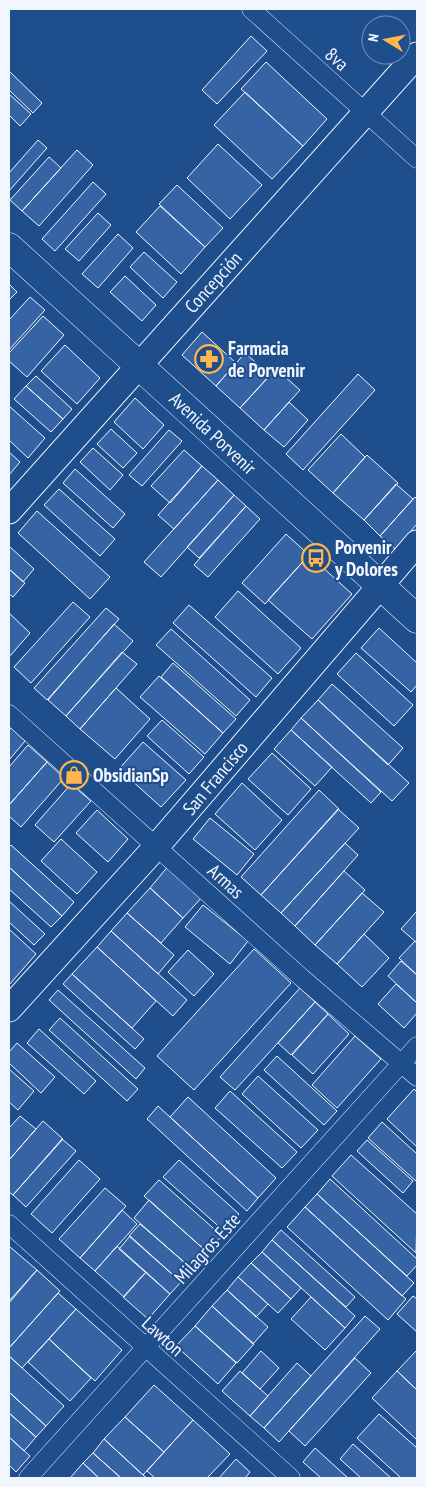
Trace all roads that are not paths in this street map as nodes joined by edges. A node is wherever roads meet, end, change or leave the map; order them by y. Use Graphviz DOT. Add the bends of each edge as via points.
graph roads {
  1 [pos="251,9"];
  2 [pos="417,55"];
  3 [pos="365,114"];
  4 [pos="417,159"];
  5 [pos="9,247"];
  6 [pos="139,364"];
  7 [pos="9,510"];
  8 [pos="417,543"];
  9 [pos="379,585"];
  10 [pos="417,619"];
  11 [pos="9,714"];
  12 [pos="156,847"];
  13 [pos="9,1009"];
  14 [pos="417,1046"];
  15 [pos="402,1064"];
  16 [pos="417,1077"];
  17 [pos="9,1224"];
  18 [pos="146,1349"];
  19 [pos="28,1478"];
  20 [pos="291,1478"];
  1 -- 3 [label="street, 8va"];
  2 -- 3 [label="street, Concepción"];
  3 -- 4 [label="street, 8va"];
  3 -- 6 [label="street, Concepción"];
  5 -- 6 [label="main road, Avenida Porvenir"];
  6 -- 7 [label="street, Concepción"];
  6 -- 9 [label="main road, Avenida Porvenir"];
  8 -- 9 [label="street, San Francisco"];
  9 -- 10 [label="main road, Avenida Porvenir"];
  9 -- 12 [label="street, San Francisco"];
  11 -- 12 [label="street, Armas"];
  12 -- 13 [label="street, San Francisco"];
  12 -- 15 [label="street, Armas"];
  14 -- 15 [label="street, Milagros Este"];
  15 -- 16 [label="street, Armas"];
  15 -- 18 [label="street, Milagros Este"];
  17 -- 18 [label="street, Lawton"];
  18 -- 19 [label="street, Milagros Este"];
  18 -- 20 [label="street, Lawton"];
}
